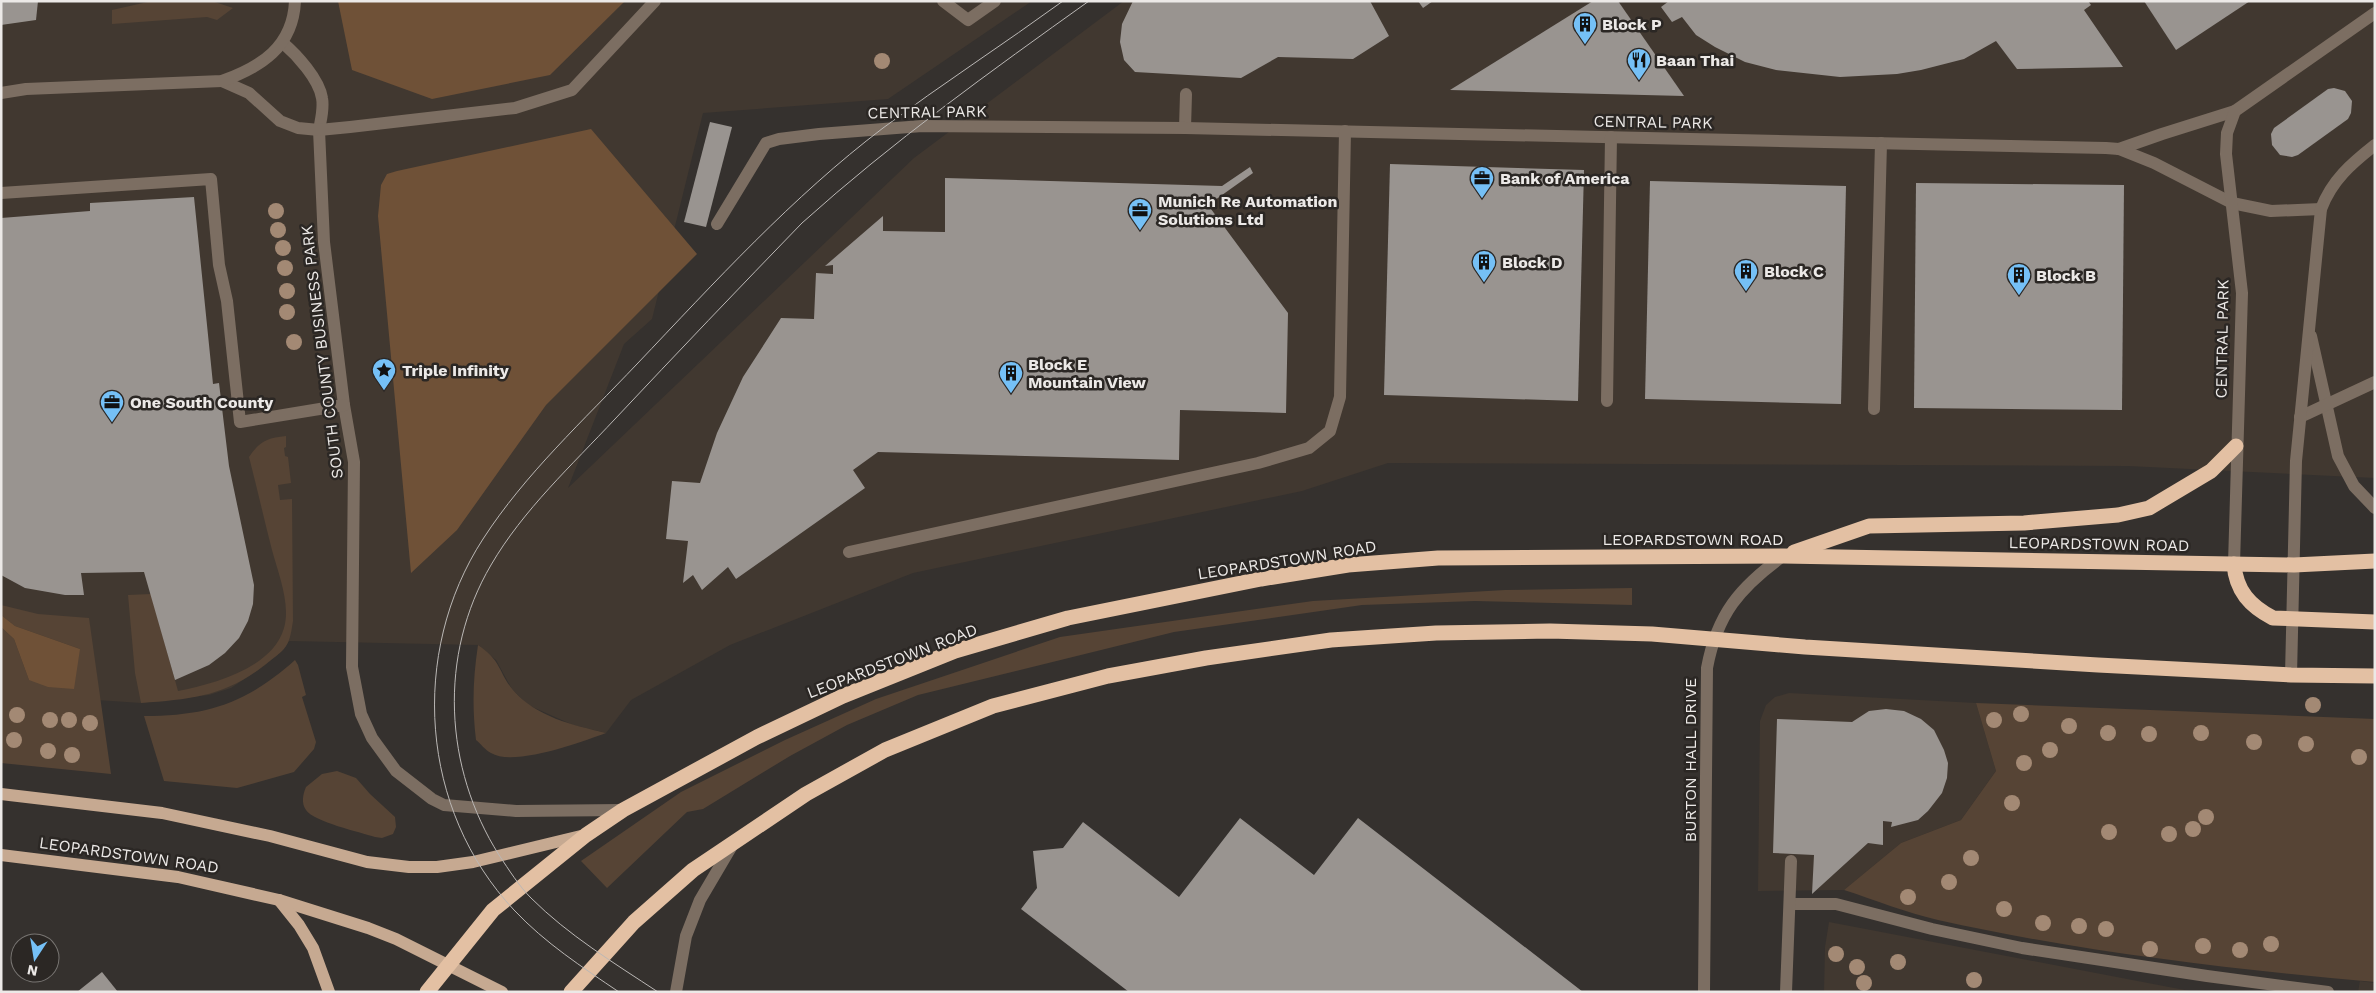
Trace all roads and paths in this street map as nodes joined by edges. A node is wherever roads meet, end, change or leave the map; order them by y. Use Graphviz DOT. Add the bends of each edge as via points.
graph roads {
  1 [pos="295,1"];
  2 [pos="655,1"];
  3 [pos="943,1"];
  4 [pos="995,1"];
  5 [pos="2375,13"];
  6 [pos="283,43"];
  7 [pos="222,81"];
  8 [pos="1,93"];
  9 [pos="1186,94"];
  10 [pos="2236,111"];
  11 [pos="1185,128"];
  12 [pos="318,130"];
  13 [pos="1345,131"];
  14 [pos="1611,137"];
  15 [pos="1881,144"];
  16 [pos="2375,145"];
  17 [pos="2119,149"];
  18 [pos="1,193"];
  19 [pos="2232,203"];
  20 [pos="2321,209"];
  21 [pos="717,224"];
  22 [pos="2309,326"];
  23 [pos="2375,382"];
  24 [pos="1607,401"];
  25 [pos="2328,404"];
  26 [pos="344,405"];
  27 [pos="1874,409"];
  28 [pos="2300,417"];
  29 [pos="2236,446"];
  30 [pos="2375,508"];
  31 [pos="849,552"];
  32 [pos="1783,556"];
  33 [pos="2375,561"];
  34 [pos="2234,564"];
  35 [pos="2294,565"];
  36 [pos="2293,620"];
  37 [pos="2375,622"];
  38 [pos="1712,640"];
  39 [pos="2291,675"];
  40 [pos="2375,676"];
  41 [pos="1,794"];
  42 [pos="623,810"];
  43 [pos="586,835"];
  44 [pos="735,840"];
  45 [pos="1,855"];
  46 [pos="1791,861"];
  47 [pos="279,900"];
  48 [pos="1790,904"];
  49 [pos="448,964"];
  50 [pos="330,992"];
  51 [pos="427,992"];
  52 [pos="502,992"];
  53 [pos="571,992"];
  54 [pos="676,992"];
  55 [pos="1704,992"];
  56 [pos="1786,992"];
  57 [pos="2328,992"];
  1 -- 6 [label="street" via="295,12"];
  2 -- 12 [label="street" via="572,90 515,108"];
  3 -- 4 [label="street" via="968,20"];
  5 -- 10 [label="street, CENTRAL PARK"];
  6 -- 7 [label="street" via="246,72"];
  6 -- 12 [label="street, SOUTH COUNTY BUSINESS PARK" via="300,58 322,97 323,113"];
  7 -- 8 [label="street" via="26,89"];
  7 -- 12 [label="street" via="249,93 280,121 298,128"];
  9 -- 11 [label="street"];
  10 -- 17 [label="street, CENTRAL PARK"];
  10 -- 19 [label="street, CENTRAL PARK" via="2227,133 2226,154"];
  11 -- 13 [label="street, CENTRAL PARK"];
  11 -- 21 [label="street, CENTRAL PARK" via="922,126 779,139 766,143"];
  12 -- 26 [label="street, SOUTH COUNTY BUSINESS PARK" via="324,242"];
  13 -- 14 [label="street, CENTRAL PARK"];
  13 -- 31 [label="street" via="1340,398 1330,431 1309,448 1258,463"];
  14 -- 15 [label="street, CENTRAL PARK"];
  14 -- 24 [label="street"];
  15 -- 17 [label="street, CENTRAL PARK"];
  15 -- 27 [label="street"];
  16 -- 20 [label="street" via="2347,166 2328,191"];
  17 -- 19 [label="street, CENTRAL PARK"];
  18 -- 26 [label="street" via="211,178 240,422"];
  19 -- 20 [label="street, CENTRAL PARK" via="2271,211"];
  19 -- 29 [label="street, CENTRAL PARK" via="2242,293"];
  20 -- 22 [label="street"];
  22 -- 25 [label="street"];
  22 -- 28 [label="street"];
  23 -- 25 [label="street"];
  25 -- 28 [label="street"];
  25 -- 30 [label="street" via="2338,456 2354,486"];
  26 -- 42 [label="street, SOUTH COUNTY BUSINESS PARK" via="354,462 352,667 361,714 372,738 396,771 444,805 516,811"];
  28 -- 35 [label="street"];
  29 -- 32 [label="highway" via="2211,471 2149,508 2118,515 2024,523 1869,526"];
  29 -- 34 [label="street, CENTRAL PARK"];
  32 -- 34 [label="highway, LEOPARDSTOWN ROAD"];
  32 -- 38 [label="street, BURTON HALL DRIVE" via="1755,576 1727,610"];
  32 -- 42 [label="highway, LEOPARDSTOWN ROAD" via="1438,558 1348,565 1068,618 955,651 843,696 741,746"];
  33 -- 35 [label="highway, LEOPARDSTOWN ROAD"];
  34 -- 35 [label="highway, LEOPARDSTOWN ROAD"];
  34 -- 36 [label="highway" via="2239,586 2248,601 2273,618"];
  35 -- 36 [label="street"];
  36 -- 37 [label="highway"];
  36 -- 39 [label="street"];
  38 -- 39 [label="highway"];
  38 -- 44 [label="highway" via="1652,634 1550,631 1436,633 1331,640 1108,676 992,706 885,750 806,794"];
  38 -- 55 [label="street, BURTON HALL DRIVE" via="1707,668"];
  39 -- 40 [label="highway"];
  41 -- 43 [label="main road" via="162,813 270,836 367,862 409,867 472,862"];
  42 -- 43 [label="highway, LEOPARDSTOWN ROAD"];
  43 -- 49 [label="highway, LEOPARDSTOWN ROAD" via="493,910"];
  44 -- 53 [label="highway" via="693,870 634,922"];
  44 -- 54 [label="street" via="700,900 686,936"];
  45 -- 47 [label="main road, LEOPARDSTOWN ROAD" via="178,877"];
  46 -- 48 [label="street"];
  47 -- 49 [label="main road, LEOPARDSTOWN ROAD" via="368,928"];
  47 -- 50 [label="main road" via="313,948"];
  48 -- 56 [label="street"];
  48 -- 57 [label="street" via="1836,904 2022,948"];
  49 -- 51 [label="highway"];
  49 -- 52 [label="main road, LEOPARDSTOWN ROAD"];
}
